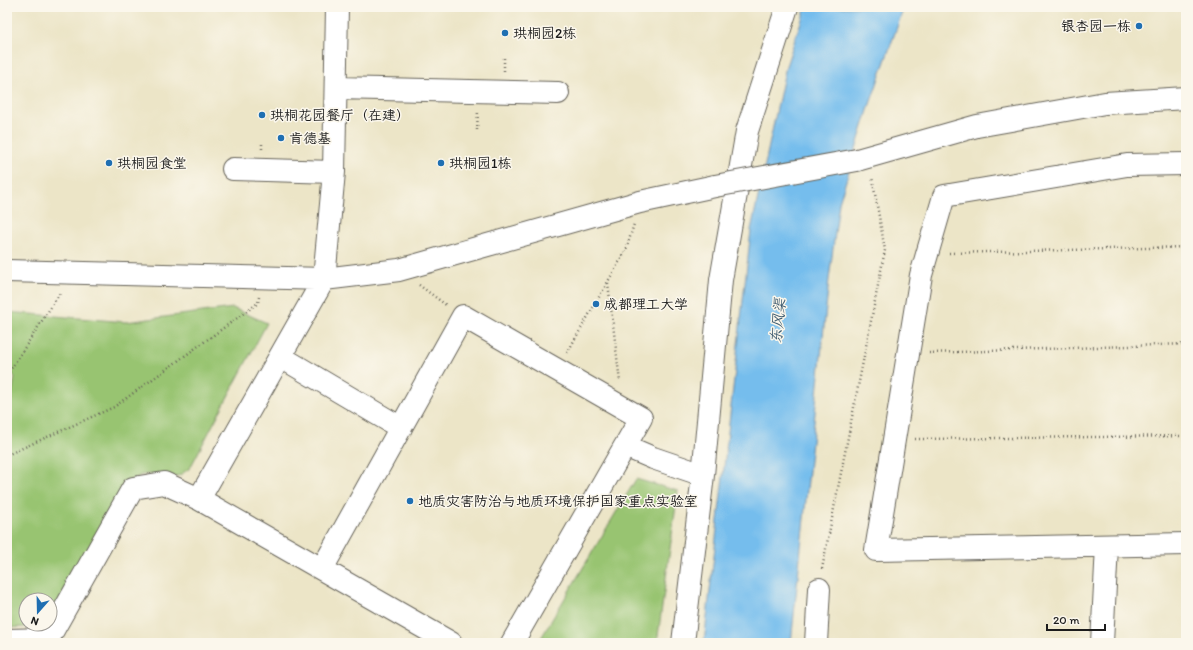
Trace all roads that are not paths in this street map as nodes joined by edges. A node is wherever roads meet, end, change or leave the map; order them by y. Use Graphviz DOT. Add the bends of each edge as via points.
graph roads {
  1 [pos="337,7"];
  2 [pos="787,7"];
  3 [pos="336,88"];
  4 [pos="558,93"];
  5 [pos="1186,98"];
  6 [pos="1186,164"];
  7 [pos="233,169"];
  8 [pos="334,172"];
  9 [pos="7,271"];
  10 [pos="324,279"];
  11 [pos="281,357"];
  12 [pos="401,428"];
  13 [pos="625,446"];
  14 [pos="703,475"];
  15 [pos="199,498"];
  16 [pos="1186,544"];
  17 [pos="1106,546"];
  18 [pos="322,569"];
  19 [pos="819,588"];
  20 [pos="7,640"];
  21 [pos="451,643"];
  22 [pos="512,643"];
  23 [pos="683,643"];
  24 [pos="816,643"];
  25 [pos="1102,643"];
  1 -- 3 [label="street"];
  2 -- 14 [label="street" via="746,131 721,280"];
  3 -- 4 [label="street"];
  3 -- 8 [label="street"];
  5 -- 10 [label="street, bridge" via="1105,104 977,126 863,159 640,202 398,270"];
  6 -- 17 [label="street" via="1127,165 944,196 921,275 876,550"];
  7 -- 8 [label="street"];
  8 -- 10 [label="street"];
  9 -- 10 [label="street"];
  10 -- 11 [label="street"];
  11 -- 12 [label="street"];
  11 -- 15 [label="street"];
  12 -- 13 [label="street" via="463,316 640,418"];
  12 -- 18 [label="street"];
  13 -- 14 [label="street"];
  13 -- 22 [label="street"];
  14 -- 23 [label="street"];
  15 -- 18 [label="street"];
  15 -- 20 [label="street" via="164,483 133,488 48,639"];
  16 -- 17 [label="street"];
  17 -- 25 [label="street"];
  18 -- 21 [label="street"];
  19 -- 24 [label="street"];
}
